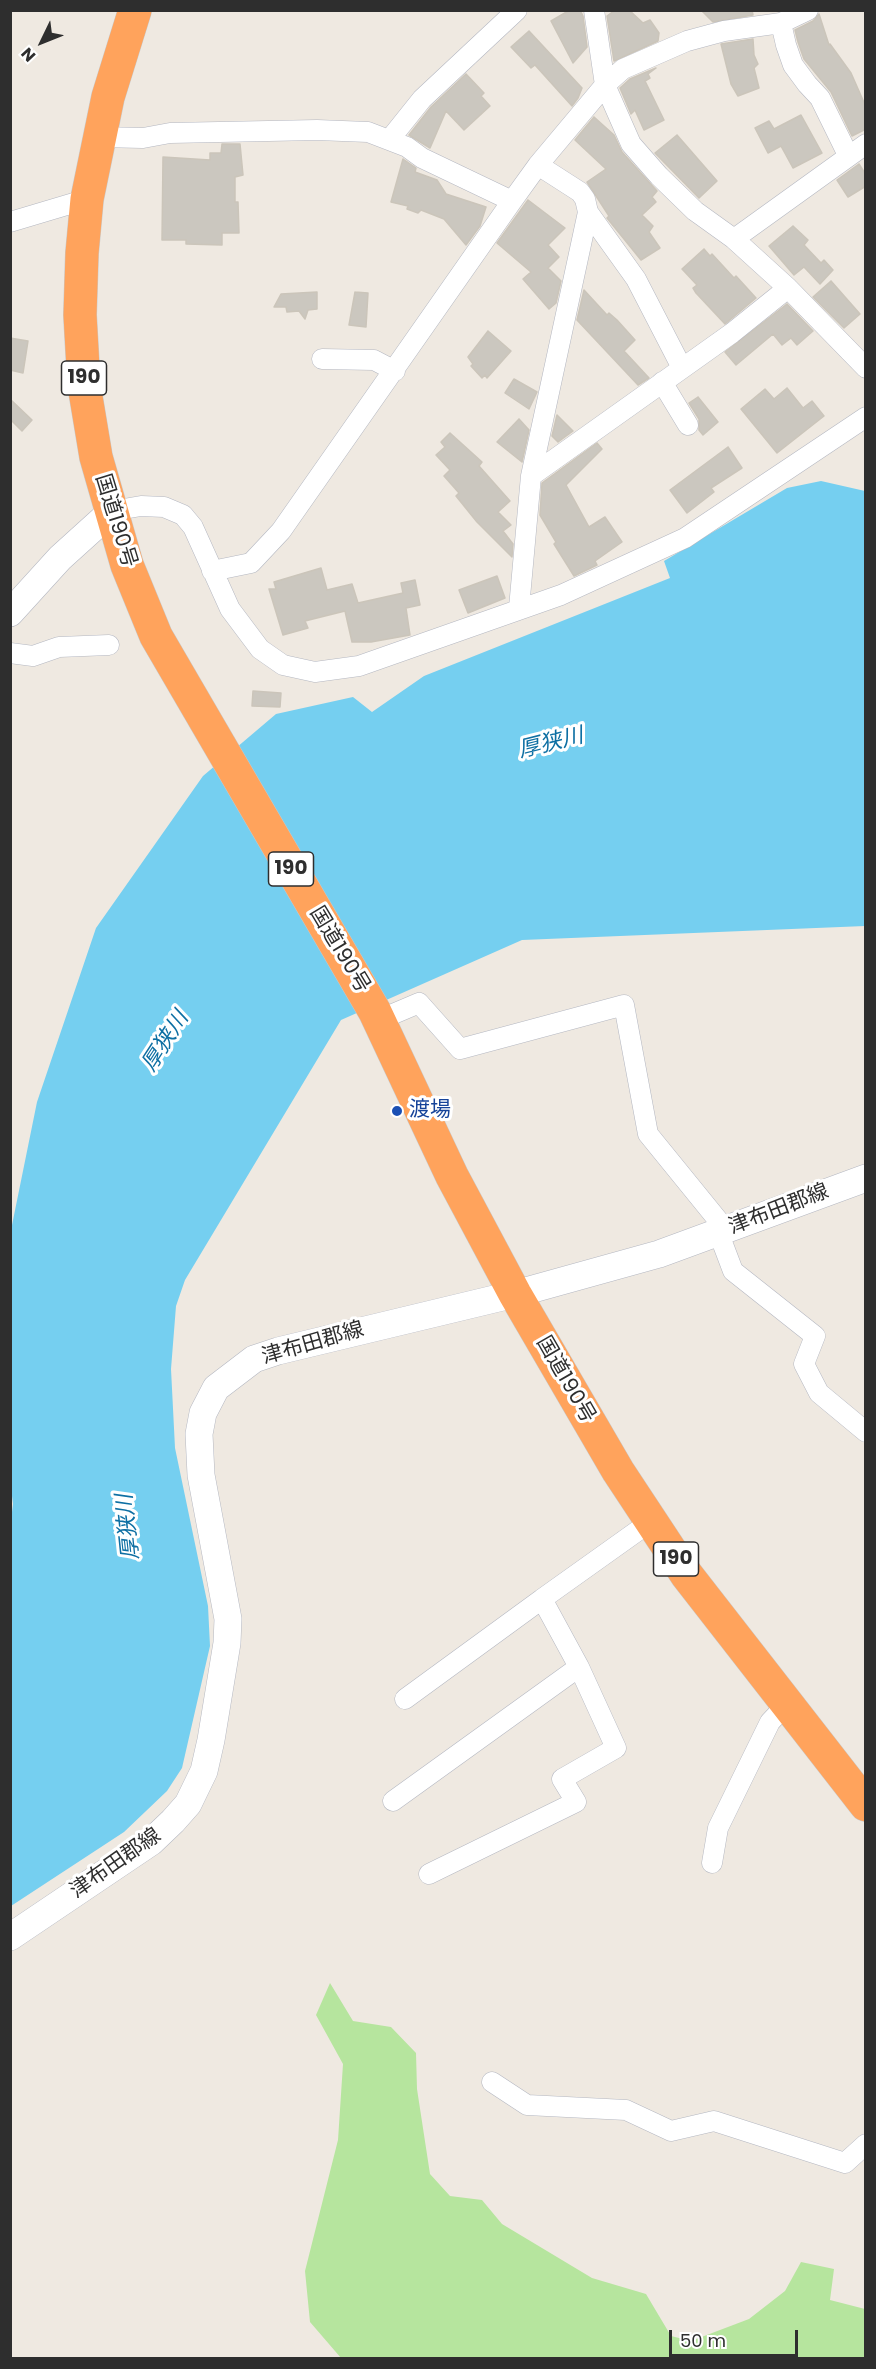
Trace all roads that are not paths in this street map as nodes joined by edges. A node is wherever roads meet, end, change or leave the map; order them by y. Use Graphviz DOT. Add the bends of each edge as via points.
graph roads {
  1 [pos="135,10"];
  2 [pos="517,10"];
  3 [pos="808,10"];
  4 [pos="595,11"];
  5 [pos="781,23"];
  6 [pos="605,85"];
  7 [pos="99,137"];
  8 [pos="390,139"];
  9 [pos="866,144"];
  10 [pos="848,155"];
  11 [pos="538,165"];
  12 [pos="87,199"];
  13 [pos="512,201"];
  14 [pos="588,212"];
  15 [pos="10,222"];
  16 [pos="734,240"];
  17 [pos="788,288"];
  18 [pos="322,359"];
  19 [pos="866,368"];
  20 [pos="682,369"];
  21 [pos="395,371"];
  22 [pos="662,382"];
  23 [pos="866,402"];
  24 [pos="866,417"];
  25 [pos="688,424"];
  26 [pos="842,433"];
  27 [pos="531,476"];
  28 [pos="112,511"];
  29 [pos="212,571"];
  30 [pos="519,608"];
  31 [pos="10,613"];
  32 [pos="109,645"];
  33 [pos="10,653"];
  34 [pos="377,1016"];
  35 [pos="866,1178"];
  36 [pos="722,1232"];
  37 [pos="515,1294"];
  38 [pos="866,1432"];
  39 [pos="650,1522"];
  40 [pos="542,1599"];
  41 [pos="579,1667"];
  42 [pos="405,1699"];
  43 [pos="787,1704"];
  44 [pos="393,1801"];
  45 [pos="866,1804"];
  46 [pos="711,1863"];
  47 [pos="429,1874"];
  48 [pos="10,1937"];
  49 [pos="492,2082"];
  50 [pos="866,2144"];
  1 -- 7 [label="highway, 国道190号 / 190"];
  2 -- 8 [label="street" via="422,99"];
  3 -- 5 [label="street"];
  4 -- 6 [label="street"];
  5 -- 6 [label="street" via="687,41 623,69"];
  5 -- 10 [label="street" via="793,64 820,98"];
  6 -- 11 [label="street"];
  6 -- 16 [label="street" via="631,144 695,211"];
  7 -- 8 [label="street" via="317,130 368,132"];
  7 -- 12 [label="highway, 国道190号 / 190"];
  8 -- 13 [label="street"];
  9 -- 10 [label="street"];
  10 -- 16 [label="street"];
  11 -- 13 [label="street"];
  11 -- 14 [label="street" via="580,192"];
  12 -- 15 [label="street"];
  12 -- 28 [label="highway, 国道190号 / 190" via="80,304 84,385 96,457"];
  13 -- 21 [label="street"];
  14 -- 20 [label="street" via="636,279"];
  14 -- 27 [label="street"];
  16 -- 17 [label="street"];
  17 -- 19 [label="street"];
  17 -- 20 [label="street"];
  18 -- 21 [label="street" via="374,360"];
  20 -- 22 [label="street"];
  21 -- 29 [label="street" via="281,531 250,563"];
  22 -- 25 [label="street"];
  22 -- 27 [label="street"];
  23 -- 26 [label="street"];
  24 -- 26 [label="street"];
  26 -- 30 [label="street" via="685,538 561,595"];
  27 -- 30 [label="street"];
  28 -- 29 [label="street" via="164,507 183,515 193,527"];
  28 -- 31 [label="main road" via="60,558"];
  28 -- 34 [label="highway, 国道190号 / 190" via="127,565 156,636"];
  29 -- 30 [label="street" via="230,609 260,649 283,665 315,672 359,666"];
  32 -- 33 [label="street" via="59,647 33,656"];
  34 -- 36 [label="street" via="419,1003 460,1049 624,1005 648,1134"];
  34 -- 37 [label="highway, 国道190号 / 190" via="452,1176"];
  35 -- 36 [label="main road, 津布田郡線"];
  36 -- 37 [label="main road, 津布田郡線"];
  36 -- 38 [label="street" via="733,1271 815,1336 804,1364 819,1393"];
  37 -- 39 [label="highway, 国道190号 / 190"];
  37 -- 48 [label="main road, 津布田郡線" via="278,1351 254,1359 216,1388 203,1413 199,1434 201,1475 228,1619 204,1771 188,1804 151,1842"];
  39 -- 40 [label="street"];
  39 -- 43 [label="highway, 国道190号 / 190"];
  40 -- 41 [label="street"];
  40 -- 42 [label="street"];
  41 -- 44 [label="street"];
  41 -- 47 [label="street" via="616,1748 562,1779 576,1802"];
  43 -- 45 [label="highway, 国道190号 / 190"];
  43 -- 46 [label="street" via="770,1722 718,1828"];
  49 -- 50 [label="street" via="526,2105 626,2110 671,2131 714,2121 845,2163"];
}
